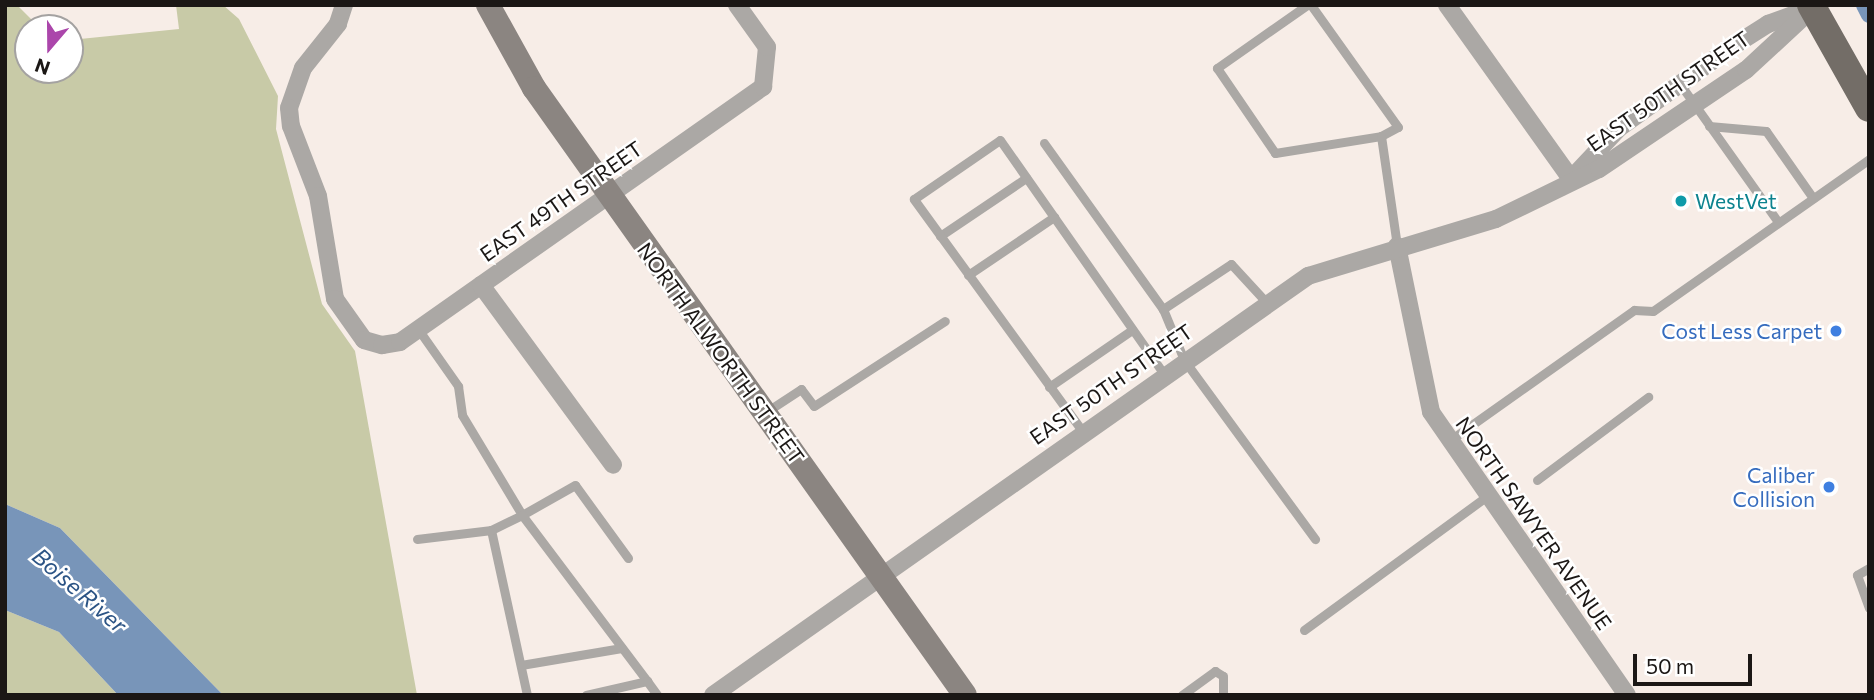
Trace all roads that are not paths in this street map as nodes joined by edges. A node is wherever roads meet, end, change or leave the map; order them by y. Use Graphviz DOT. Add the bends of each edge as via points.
graph roads {
  1 [pos="344,5"];
  2 [pos="488,5"];
  3 [pos="737,5"];
  4 [pos="1309,5"];
  5 [pos="1447,5"];
  6 [pos="1812,7"];
  7 [pos="1680,84"];
  8 [pos="1694,105"];
  9 [pos="1869,108"];
  10 [pos="1709,126"];
  11 [pos="1381,136"];
  12 [pos="1044,143"];
  13 [pos="1869,159"];
  14 [pos="1026,178"];
  15 [pos="1571,179"];
  16 [pos="609,195"];
  17 [pos="1813,198"];
  18 [pos="1054,217"];
  19 [pos="1778,222"];
  20 [pos="940,236"];
  21 [pos="1397,246"];
  22 [pos="968,275"];
  23 [pos="481,285"];
  24 [pos="1267,303"];
  25 [pos="1163,309"];
  26 [pos="945,321"];
  27 [pos="418,329"];
  28 [pos="1132,330"];
  29 [pos="1184,360"];
  30 [pos="1164,374"];
  31 [pos="1049,387"];
  32 [pos="1648,397"];
  33 [pos="765,413"];
  34 [pos="1083,432"];
  35 [pos="1447,442"];
  36 [pos="613,465"];
  37 [pos="1537,480"];
  38 [pos="1486,497"];
  39 [pos="522,515"];
  40 [pos="491,530"];
  41 [pos="417,539"];
  42 [pos="1315,539"];
  43 [pos="628,558"];
  44 [pos="1869,568"];
  45 [pos="879,576"];
  46 [pos="1869,608"];
  47 [pos="1304,630"];
  48 [pos="622,648"];
  49 [pos="521,665"];
  50 [pos="647,681"];
  51 [pos="527,695"];
  52 [pos="586,695"];
  53 [pos="657,695"];
  54 [pos="712,695"];
  55 [pos="965,695"];
  56 [pos="1182,695"];
  57 [pos="1223,695"];
  58 [pos="1627,695"];
  1 -- 27 [label="street, EAST 49TH STREET" via="338,24 303,68 289,108 297,148 318,196 335,299 364,340 400,342"];
  2 -- 16 [label="street, NORTH ALWORTH STREET" via="534,88"];
  3 -- 16 [label="street, EAST 49TH STREET" via="767,47 769,67 763,87"];
  4 -- 11 [label="lane" via="1398,127"];
  4 -- 11 [label="lane" via="1217,68 1276,153"];
  5 -- 15 [label="street"];
  6 -- 7 [label="street, EAST 50TH STREET" via="1768,24"];
  6 -- 8 [label="street, EAST 50TH STREET" via="1746,70"];
  6 -- 9 [label="main road"];
  7 -- 8 [label="lane"];
  7 -- 15 [label="street, EAST 50TH STREET" via="1619,128"];
  8 -- 10 [label="lane"];
  8 -- 15 [label="street, EAST 50TH STREET" via="1599,169"];
  10 -- 17 [label="lane" via="1766,131"];
  10 -- 19 [label="lane"];
  11 -- 21 [label="lane"];
  12 -- 25 [label="lane"];
  13 -- 17 [label="lane"];
  14 -- 18 [label="lane"];
  14 -- 20 [label="lane"];
  14 -- 20 [label="lane" via="1000,140 914,199"];
  15 -- 21 [label="street, EAST 50TH STREET" via="1496,219"];
  16 -- 23 [label="street, EAST 49TH STREET"];
  16 -- 33 [label="street, NORTH ALWORTH STREET"];
  17 -- 19 [label="lane"];
  18 -- 22 [label="lane"];
  18 -- 28 [label="lane"];
  19 -- 35 [label="lane" via="1653,310 1634,310"];
  20 -- 22 [label="lane"];
  21 -- 24 [label="street, EAST 50TH STREET" via="1308,276"];
  21 -- 35 [label="street, NORTH SAWYER AVENUE" via="1419,373"];
  22 -- 31 [label="lane"];
  23 -- 27 [label="street, EAST 49TH STREET"];
  23 -- 36 [label="street"];
  24 -- 25 [label="lane" via="1231,264"];
  24 -- 29 [label="street, EAST 50TH STREET"];
  25 -- 29 [label="lane"];
  26 -- 33 [label="lane" via="814,407 801,389"];
  27 -- 39 [label="lane" via="458,386 462,415"];
  28 -- 30 [label="lane"];
  28 -- 31 [label="lane"];
  29 -- 30 [label="street, EAST 50TH STREET"];
  29 -- 42 [label="lane"];
  30 -- 34 [label="street, EAST 50TH STREET"];
  31 -- 34 [label="lane"];
  32 -- 37 [label="lane"];
  33 -- 45 [label="street, NORTH ALWORTH STREET"];
  34 -- 45 [label="street, EAST 50TH STREET"];
  35 -- 38 [label="street, NORTH SAWYER AVENUE"];
  38 -- 47 [label="lane"];
  38 -- 58 [label="street, NORTH SAWYER AVENUE"];
  39 -- 40 [label="lane"];
  39 -- 43 [label="lane" via="575,485"];
  39 -- 48 [label="lane"];
  40 -- 41 [label="lane"];
  40 -- 49 [label="lane"];
  44 -- 46 [label="lane" via="1857,575"];
  45 -- 54 [label="street, EAST 50TH STREET"];
  45 -- 55 [label="street, NORTH ALWORTH STREET"];
  48 -- 49 [label="lane"];
  48 -- 50 [label="lane"];
  49 -- 51 [label="lane"];
  50 -- 52 [label="lane"];
  50 -- 53 [label="lane"];
  56 -- 57 [label="lane" via="1215,671 1223,676"];
}
